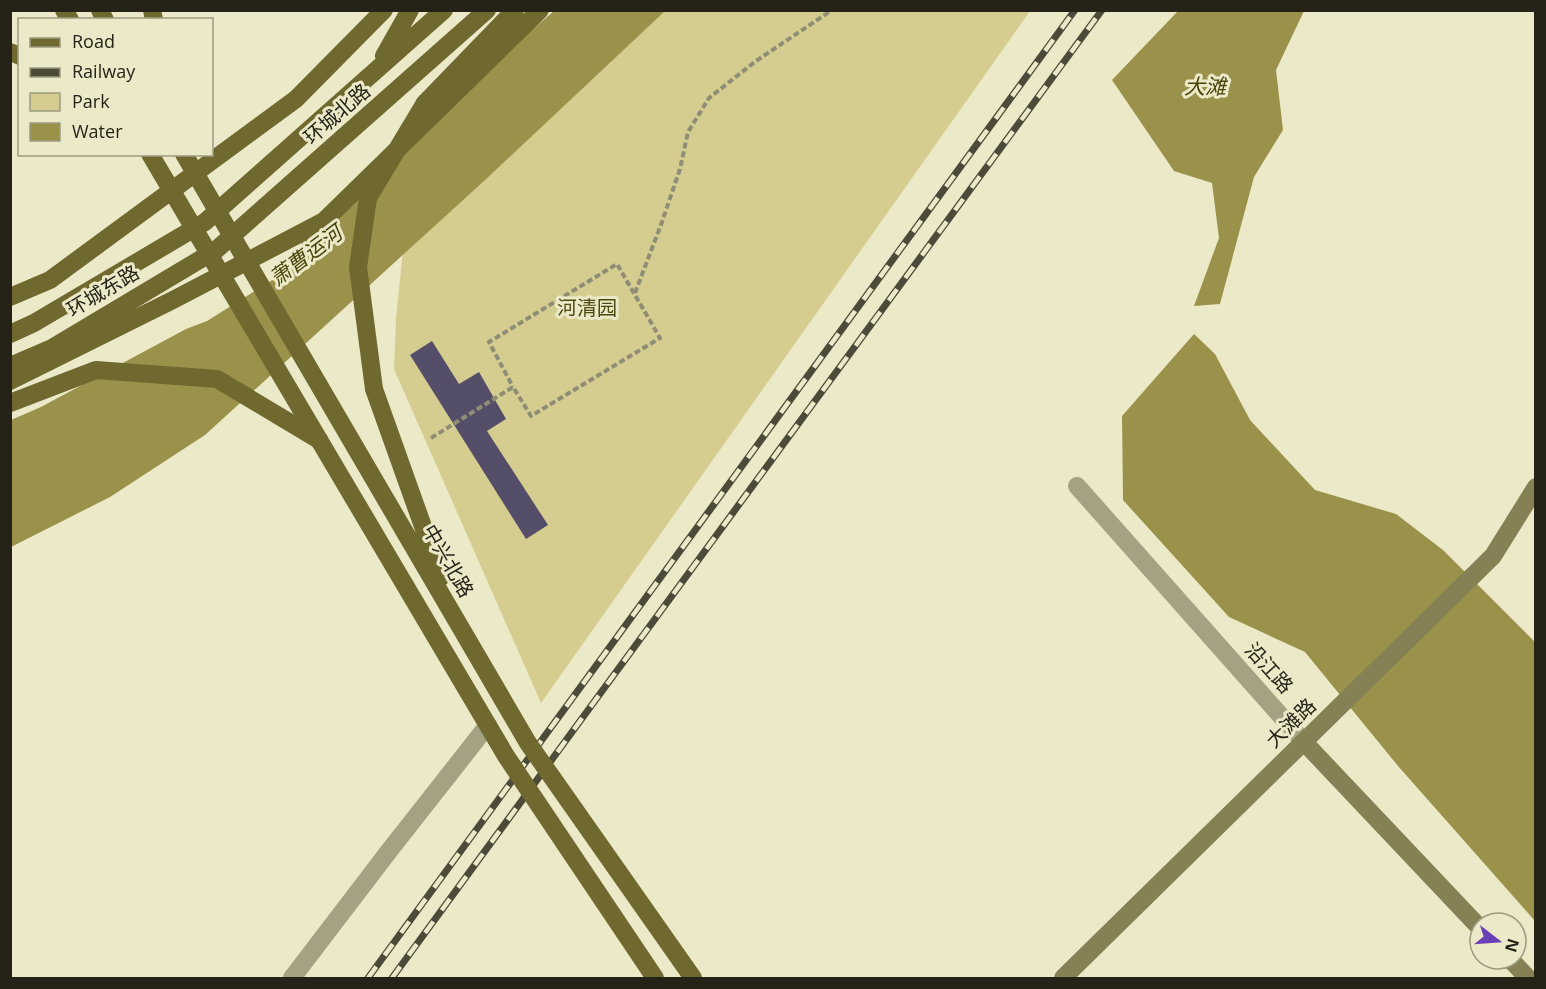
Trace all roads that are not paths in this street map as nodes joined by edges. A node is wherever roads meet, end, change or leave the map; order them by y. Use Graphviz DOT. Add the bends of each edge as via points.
graph roads {
  1 [pos="384,10"];
  2 [pos="410,10"];
  3 [pos="444,10"];
  4 [pos="487,10"];
  5 [pos="514,10"];
  6 [pos="540,10"];
  7 [pos="376,70"];
  8 [pos="151,156"];
  9 [pos="185,156"];
  10 [pos="205,222"];
  11 [pos="216,250"];
  12 [pos="10,297"];
  13 [pos="10,334"];
  14 [pos="10,366"];
  15 [pos="10,381"];
  16 [pos="10,403"];
  17 [pos="319,440"];
  18 [pos="1077,486"];
  19 [pos="1536,487"];
  20 [pos="455,618"];
  21 [pos="488,725"];
  22 [pos="1304,742"];
  23 [pos="1468,915"];
  24 [pos="292,978"];
  25 [pos="655,978"];
  26 [pos="693,978"];
  27 [pos="1063,978"];
  1 -- 12 [label="main road" via="296,99 50,280"];
  2 -- 7 [label="main road"];
  3 -- 7 [label="main road, 环城北路"];
  4 -- 11 [label="main road, 环城北路"];
  5 -- 20 [label="main road, bridge" via="425,103 368,198 358,267 374,389"];
  6 -- 15 [label="main road" via="324,221"];
  7 -- 10 [label="main road, 环城北路"];
  8 -- 17 [label="main road, bridge"];
  9 -- 20 [label="main road, 中兴北路, bridge"];
  10 -- 13 [label="main road, 环城东路"];
  11 -- 14 [label="main road, 环城东路" via="52,348"];
  16 -- 17 [label="main road" via="96,370 217,379"];
  17 -- 21 [label="main road, bridge"];
  18 -- 22 [label="street, 沿江路"];
  19 -- 22 [label="street, 大滩路" via="1493,556"];
  20 -- 26 [label="main road, 中兴北路, bridge" via="528,743"];
  21 -- 24 [label="street"];
  21 -- 25 [label="main road, bridge"];
  22 -- 23 [label="street, 沿江路"];
  22 -- 27 [label="street, 大滩路"];
}
